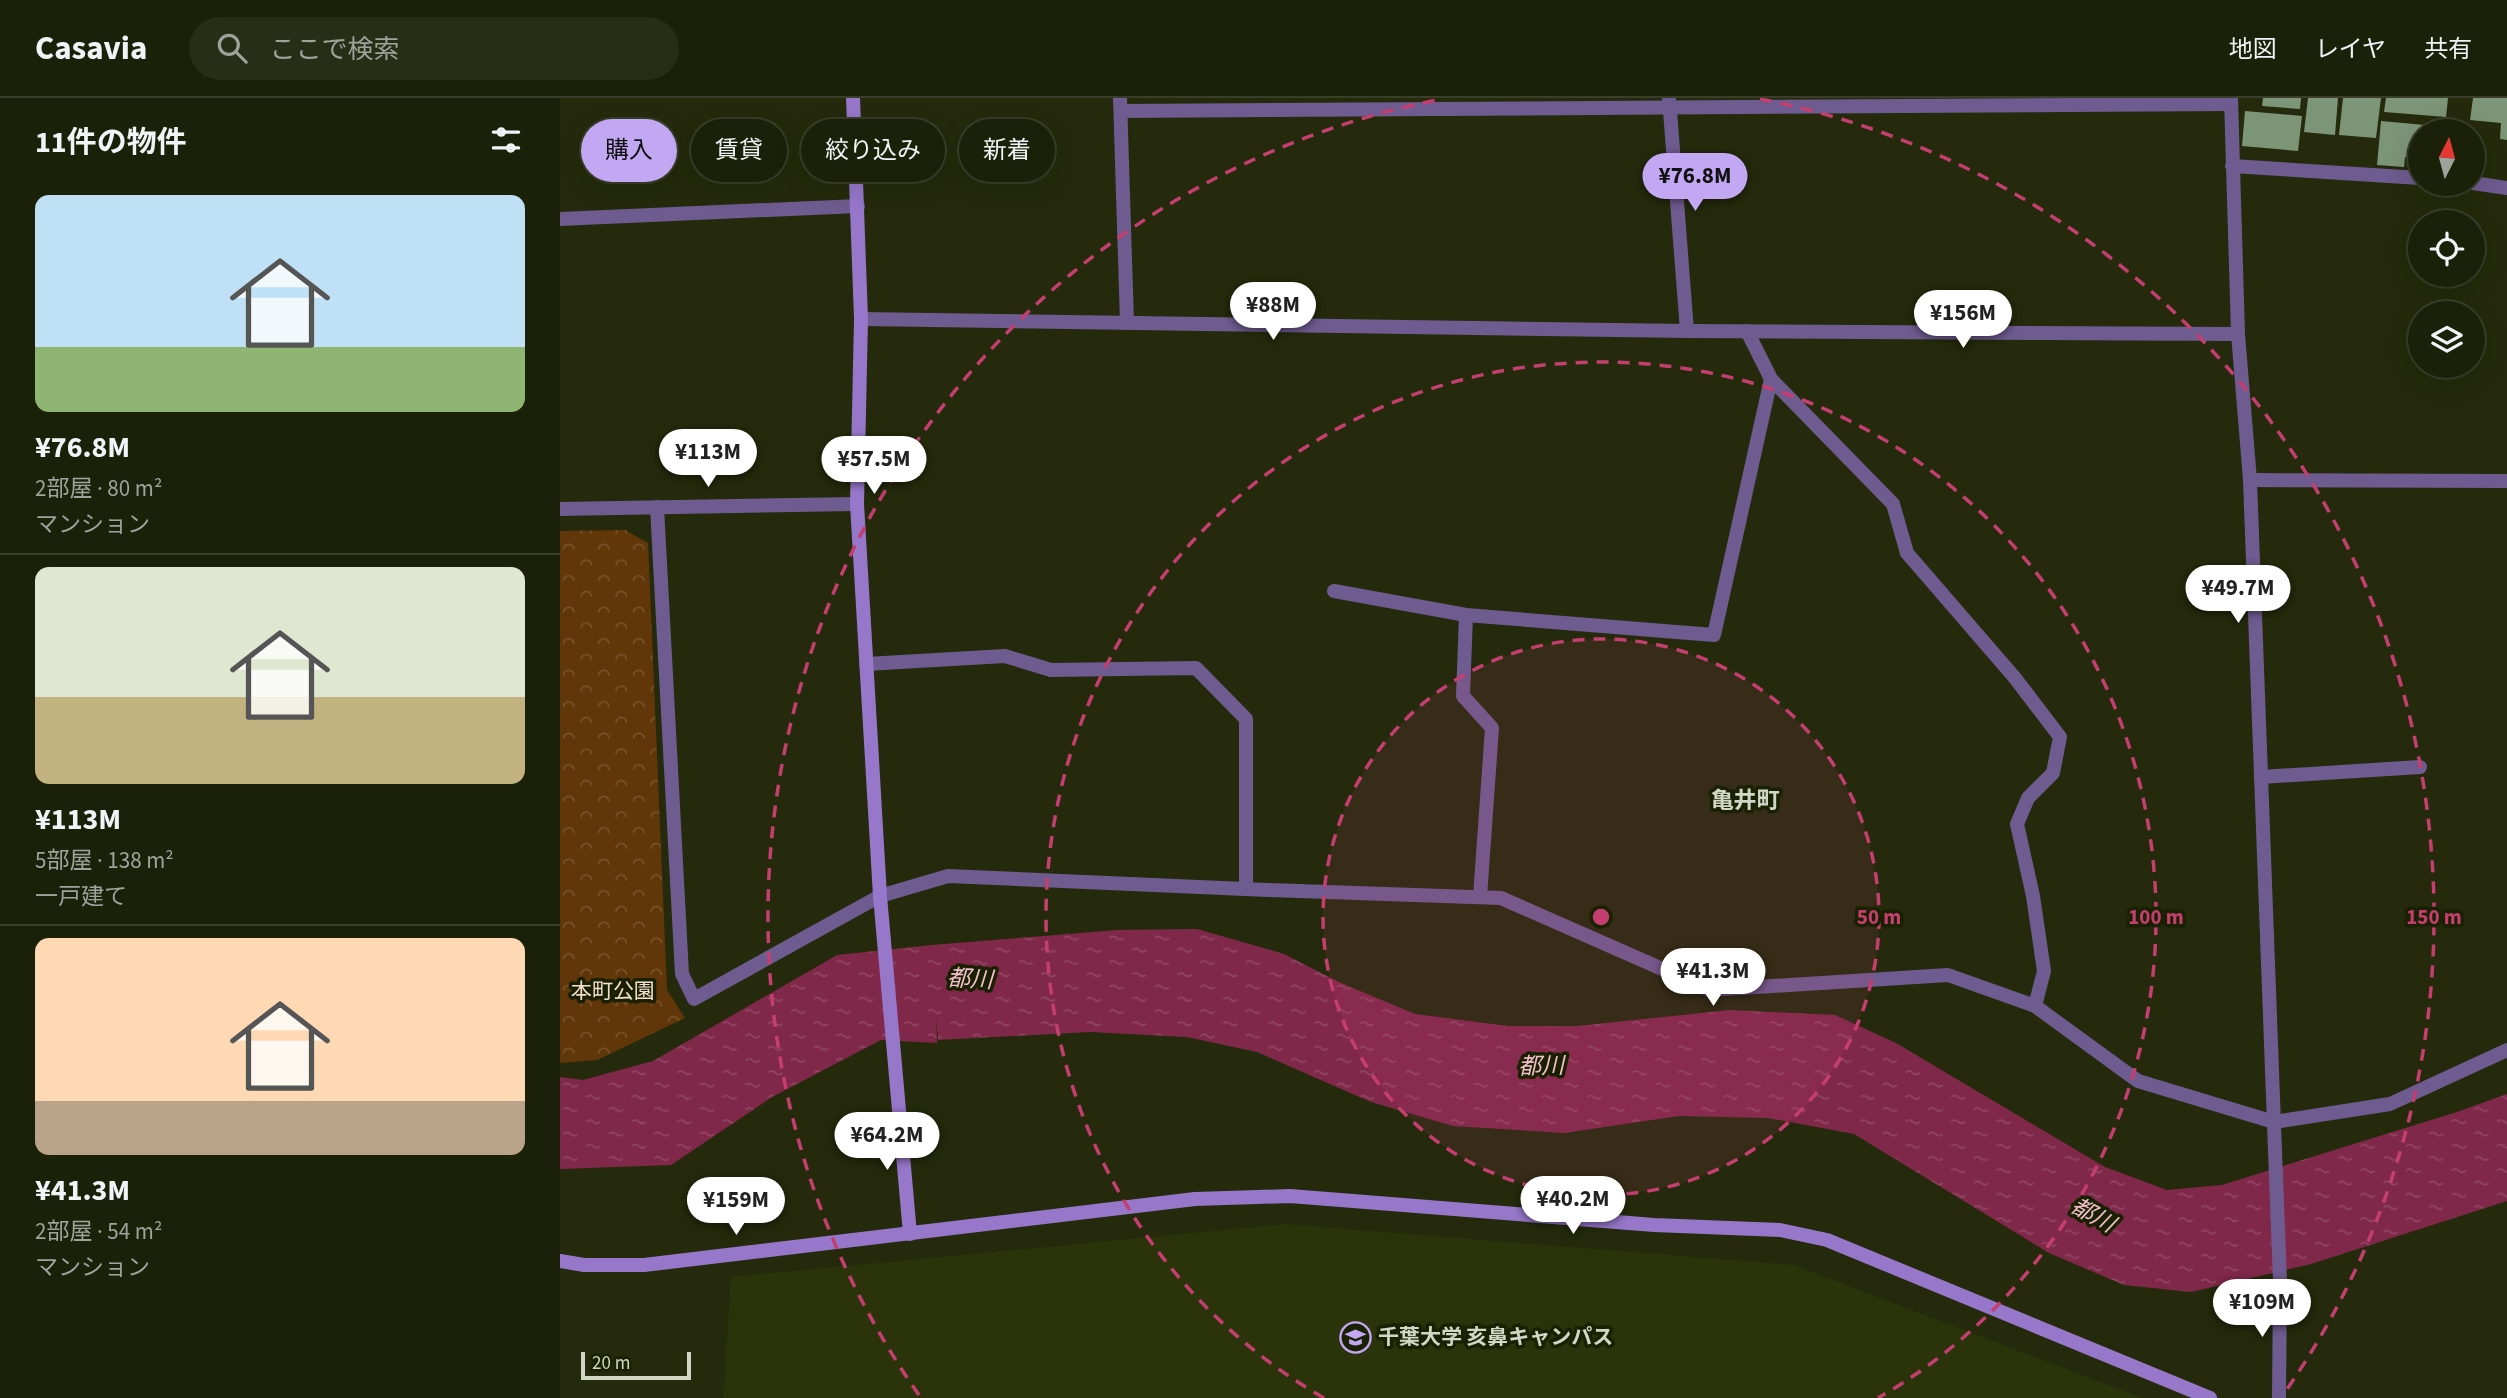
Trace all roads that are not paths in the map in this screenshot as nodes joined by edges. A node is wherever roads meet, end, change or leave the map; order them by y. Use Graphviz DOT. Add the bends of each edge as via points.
graph roads {
  1 [pos="853,98"];
  2 [pos="2231,101"];
  3 [pos="1874,102"];
  4 [pos="1669,103"];
  5 [pos="1121,105"];
  6 [pos="2232,166"];
  7 [pos="2408,177"];
  8 [pos="2485,185"];
  9 [pos="2507,188"];
  10 [pos="858,206"];
  11 [pos="560,219"];
  12 [pos="860,319"];
  13 [pos="1127,323"];
  14 [pos="1687,331"];
  15 [pos="1747,331"];
  16 [pos="2238,334"];
  17 [pos="1771,379"];
  18 [pos="2250,480"];
  19 [pos="2507,481"];
  20 [pos="857,503"];
  21 [pos="657,507"];
  22 [pos="560,509"];
  23 [pos="1334,591"];
  24 [pos="1466,615"];
  25 [pos="866,664"];
  26 [pos="2420,767"];
  27 [pos="2261,777"];
  28 [pos="1246,890"];
  29 [pos="880,896"];
  30 [pos="1480,897"];
  31 [pos="2035,1006"];
  32 [pos="2507,1050"];
  33 [pos="2274,1122"];
  34 [pos="910,1234"];
  35 [pos="560,1261"];
  36 [pos="2210,1398"];
  37 [pos="2279,1398"];
  1 -- 10 [label="street"];
  2 -- 3 [label="street"];
  2 -- 6 [label="street"];
  3 -- 4 [label="street"];
  4 -- 5 [label="street"];
  4 -- 14 [label="street"];
  5 -- 13 [label="street"];
  6 -- 7 [label="street"];
  6 -- 16 [label="street"];
  8 -- 9 [label="street"];
  10 -- 11 [label="street"];
  10 -- 12 [label="street"];
  12 -- 13 [label="street"];
  12 -- 20 [label="street"];
  13 -- 14 [label="street"];
  14 -- 15 [label="street"];
  15 -- 16 [label="street"];
  15 -- 17 [label="street"];
  16 -- 18 [label="street"];
  17 -- 24 [label="street" via="1714,635"];
  17 -- 31 [label="street" via="1893,504 1907,553 2060,737 2053,773 2028,797 2017,824 2044,971"];
  18 -- 19 [label="street"];
  18 -- 27 [label="street"];
  20 -- 21 [label="street"];
  20 -- 25 [label="street"];
  21 -- 22 [label="street"];
  21 -- 29 [label="street" via="682,974 694,999"];
  23 -- 24 [label="street"];
  24 -- 30 [label="street" via="1463,696 1492,728"];
  25 -- 28 [label="street" via="1005,656 1051,670 1196,668 1246,719"];
  25 -- 29 [label="street"];
  26 -- 27 [label="street"];
  27 -- 33 [label="street"];
  28 -- 29 [label="street" via="948,876"];
  28 -- 30 [label="street"];
  29 -- 34 [label="street"];
  30 -- 31 [label="street" via="1501,898 1710,990 1948,975"];
  31 -- 33 [label="street" via="2138,1081"];
  32 -- 33 [label="street" via="2390,1104"];
  33 -- 37 [label="street"];
  34 -- 35 [label="street" via="644,1265"];
  34 -- 36 [label="street" via="1195,1199 1290,1196 1654,1225 1780,1230 1826,1240"];
}
